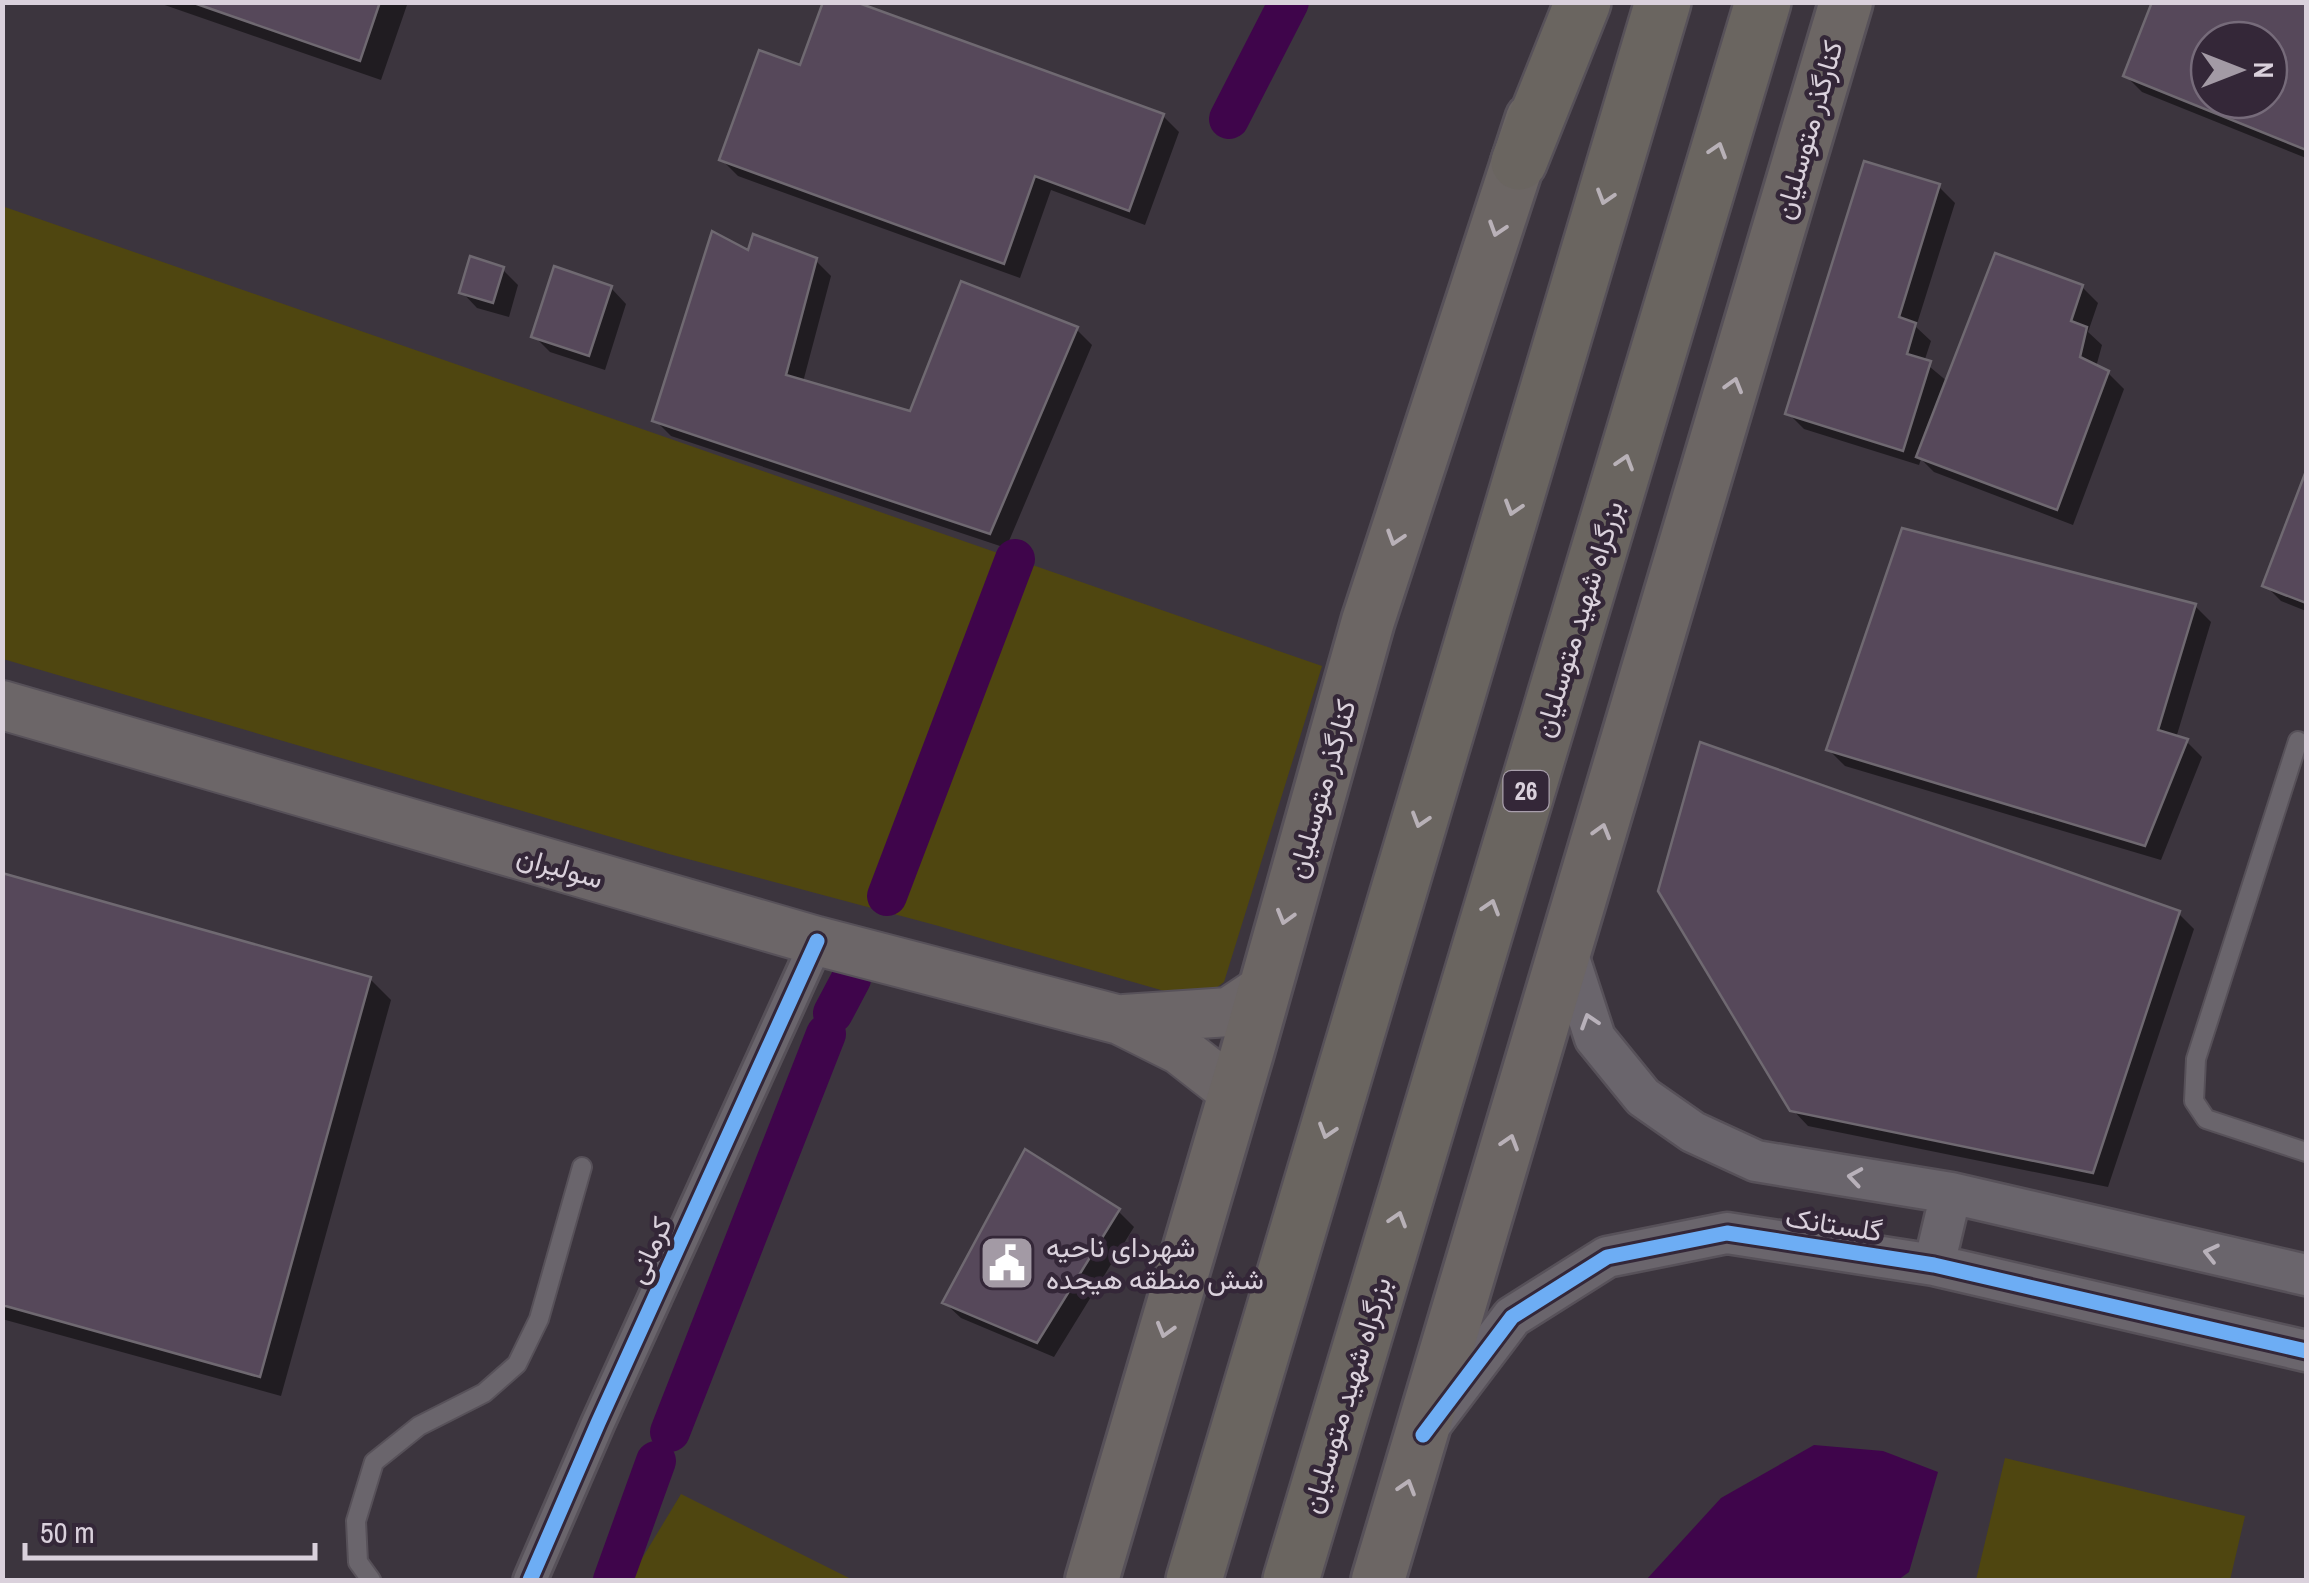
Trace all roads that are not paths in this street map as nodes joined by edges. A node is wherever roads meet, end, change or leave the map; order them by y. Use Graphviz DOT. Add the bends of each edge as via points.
graph roads {
  1 [pos="1567,2"];
  2 [pos="1583,2"];
  3 [pos="1663,2"];
  4 [pos="1763,2"];
  5 [pos="1846,2"];
  6 [pos="1519,162"];
  7 [pos="2,705"];
  8 [pos="2298,742"];
  9 [pos="816,941"];
  10 [pos="1567,952"];
  11 [pos="1265,988"];
  12 [pos="1120,1020"];
  13 [pos="1235,1092"];
  14 [pos="2306,1152"];
  15 [pos="582,1166"];
  16 [pos="1951,1193"];
  17 [pos="1934,1265"];
  18 [pos="2306,1276"];
  19 [pos="2306,1351"];
  20 [pos="1423,1435"];
  21 [pos="371,1580"];
  22 [pos="530,1580"];
  23 [pos="1092,1580"];
  24 [pos="1194,1580"];
  25 [pos="1291,1580"];
  26 [pos="1378,1580"];
  1 -- 6 [label="main road, کنارگذر متوسلیان"];
  2 -- 6 [label="highway"];
  3 -- 24 [label="highway, one-way"];
  25 -- 4 [label="highway, بزرگراه شهید متوسلیان / 26, one-way"];
  10 -- 5 [label="main road, کنارگذر متوسلیان, one-way"];
  6 -- 11 [label="main road, کنارگذر متوسلیان, one-way" via="1368,621"];
  7 -- 9 [label="main road, سولیران"];
  8 -- 14 [label="lane" via="2196,1059 2194,1101 2206,1119"];
  9 -- 12 [label="main road, سولیران"];
  9 -- 22 [label="street, کرمانی"];
  16 -- 10 [label="street, گلستانک, one-way" via="1756,1161 1693,1132 1643,1097 1594,1038"];
  20 -- 10 [label="main road, کنارگذر متوسلیان, one-way"];
  11 -- 12 [label="main road" via="1229,1012"];
  11 -- 13 [label="main road, کنارگذر متوسلیان"];
  12 -- 13 [label="main road" via="1180,1050"];
  13 -- 23 [label="main road, کنارگذر متوسلیان, one-way"];
  15 -- 21 [label="lane" via="538,1319 517,1364 484,1393 419,1426 374,1462 356,1522 358,1562"];
  16 -- 17 [label="street"];
  18 -- 16 [label="street, گلستانک, one-way"];
  17 -- 19 [label="street, گلستانک"];
  17 -- 20 [label="street, گلستانک" via="1727,1233 1607,1257 1512,1317"];
  26 -- 20 [label="main road, کنارگذر متوسلیان, one-way"];
}
